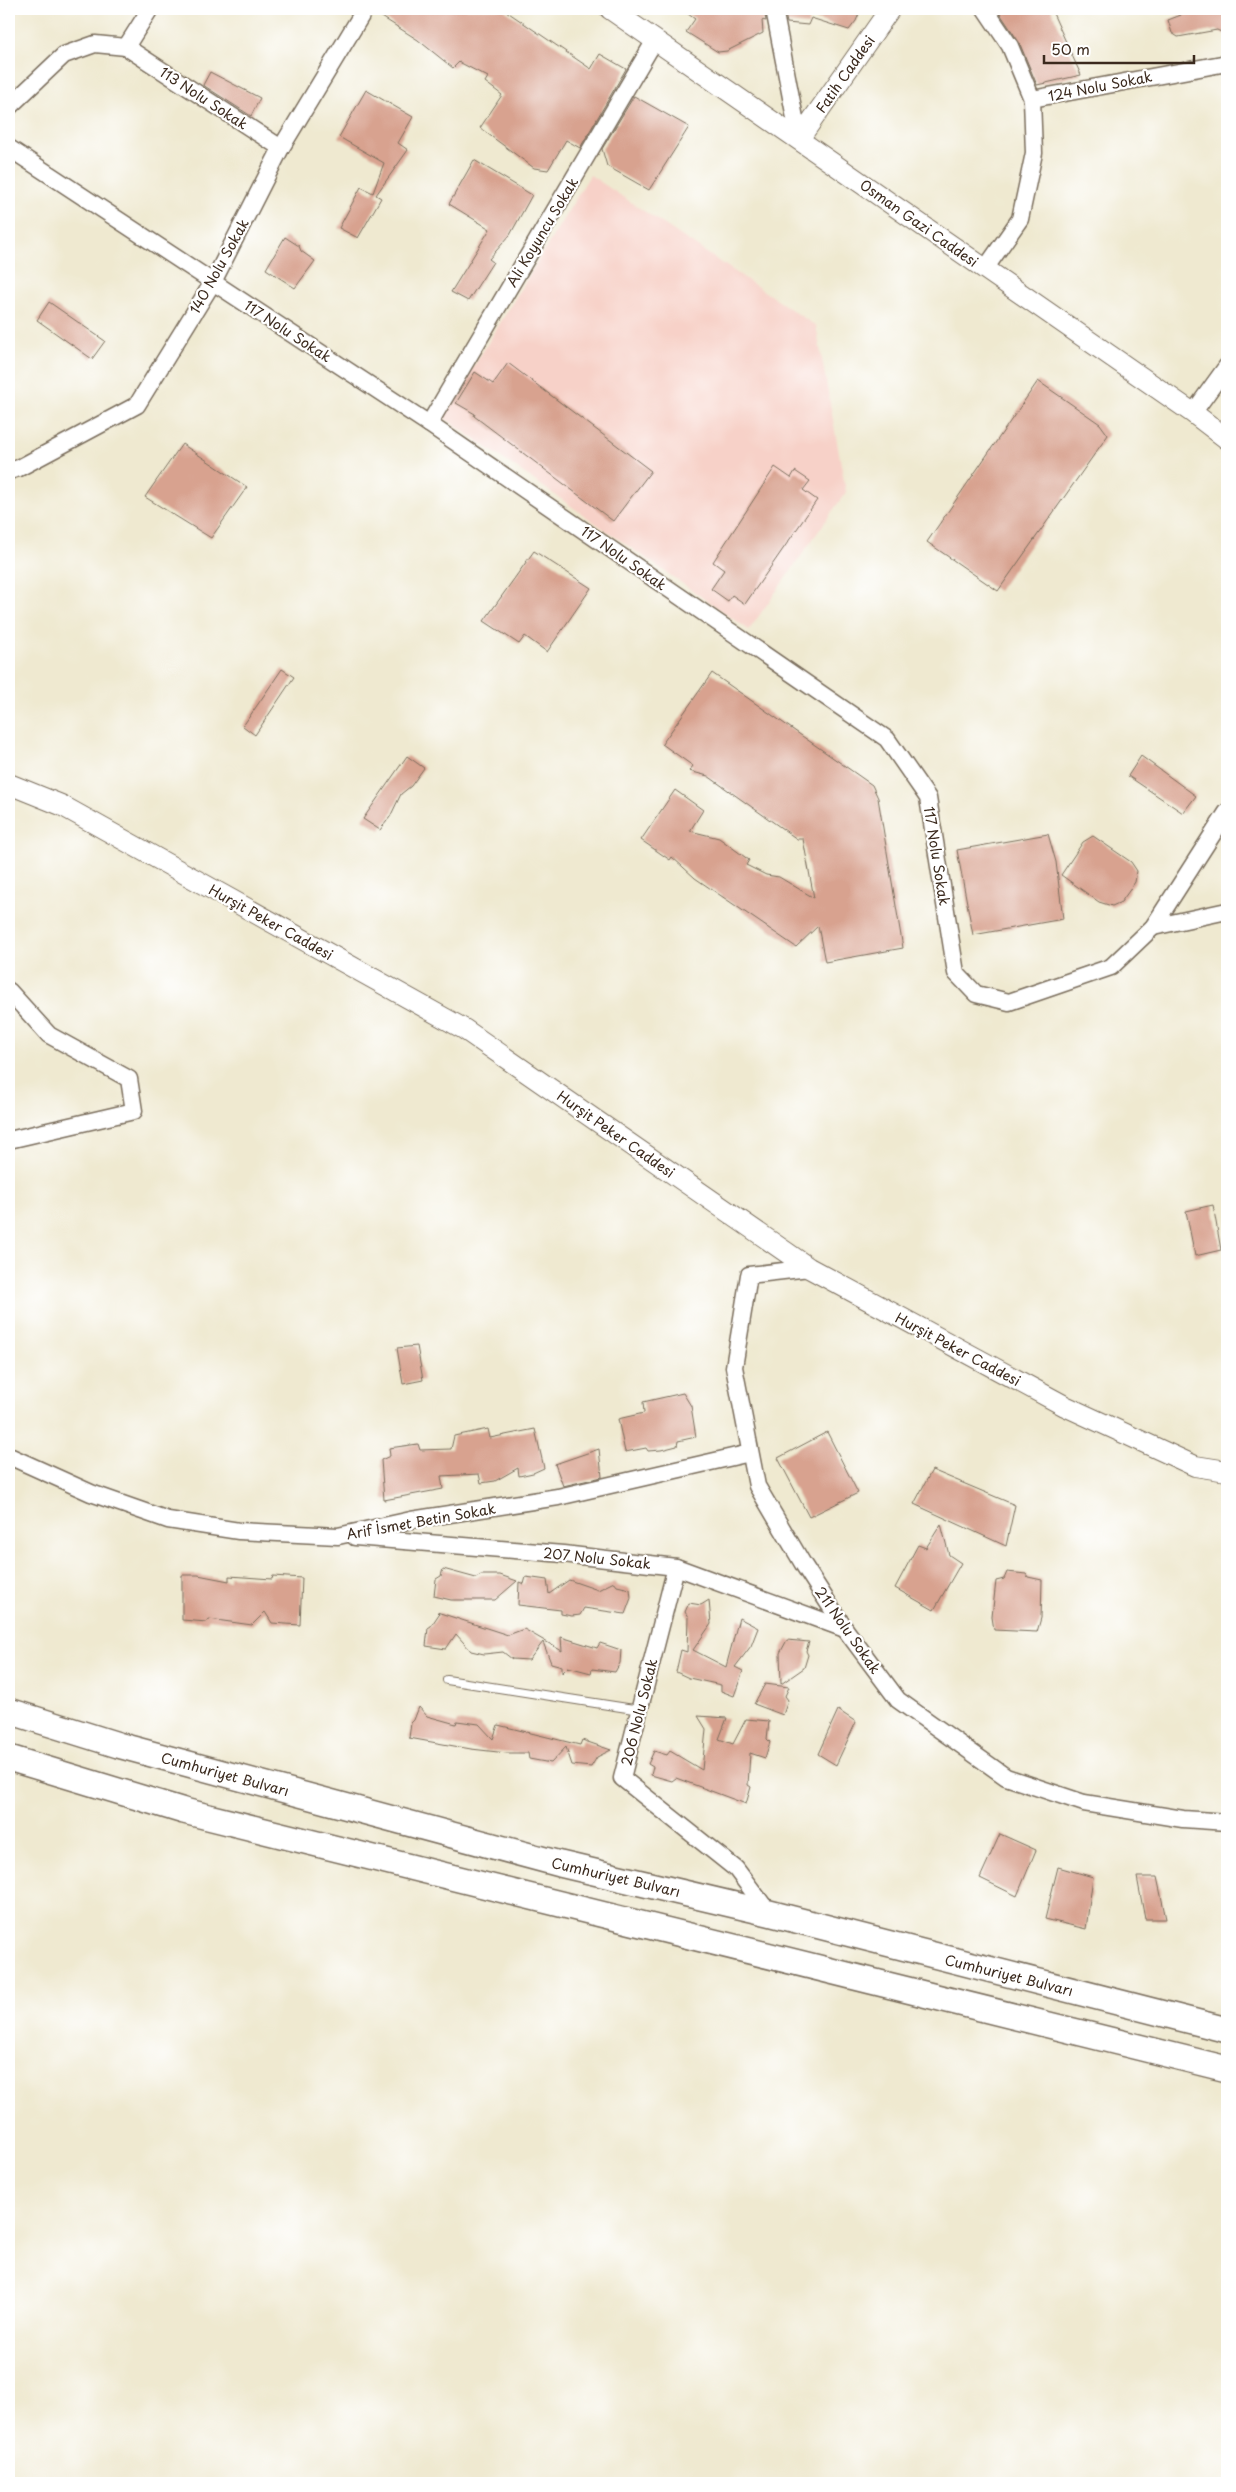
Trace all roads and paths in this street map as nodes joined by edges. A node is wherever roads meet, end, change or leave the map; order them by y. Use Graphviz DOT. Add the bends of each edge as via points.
graph roads {
  1 [pos="150,9"];
  2 [pos="365,9"];
  3 [pos="610,9"];
  4 [pos="774,9"];
  5 [pos="890,9"];
  6 [pos="985,9"];
  7 [pos="656,40"];
  8 [pos="126,47"];
  9 [pos="1227,63"];
  10 [pos="1032,99"];
  11 [pos="9,107"];
  12 [pos="799,139"];
  13 [pos="9,148"];
  14 [pos="281,148"];
  15 [pos="985,269"];
  16 [pos="213,282"];
  17 [pos="1227,366"];
  18 [pos="1193,412"];
  19 [pos="429,424"];
  20 [pos="1227,439"];
  21 [pos="14,470"];
  22 [pos="9,784"];
  23 [pos="1227,812"];
  24 [pos="1227,911"];
  25 [pos="1153,927"];
  26 [pos="9,991"];
  27 [pos="9,1140"];
  28 [pos="809,1268"];
  29 [pos="750,1453"];
  30 [pos="9,1456"];
  31 [pos="1227,1471"];
  32 [pos="338,1536"];
  33 [pos="676,1567"];
  34 [pos="845,1629"];
  35 [pos="447,1680"];
  36 [pos="640,1710"];
  37 [pos="9,1711"];
  38 [pos="9,1758"];
  39 [pos="1227,1822"];
  40 [pos="769,1913"];
  41 [pos="1227,2030"];
  42 [pos="1227,2069"];
  1 -- 8 [label="street"];
  2 -- 14 [label="street, 140 Nolu Sokak"];
  3 -- 7 [label="street, Osman Gazi Caddesi"];
  4 -- 12 [label="street"];
  5 -- 12 [label="street, Fatih Caddesi"];
  6 -- 10 [label="street" via="1010,46"];
  7 -- 12 [label="street, Osman Gazi Caddesi"];
  7 -- 19 [label="street, Ali Koyuncu Sokak"];
  8 -- 11 [label="street" via="95,44 64,55"];
  8 -- 14 [label="street, 113 Nolu Sokak"];
  9 -- 10 [label="street, 124 Nolu Sokak"];
  10 -- 15 [label="street" via="1034,153 1020,219"];
  12 -- 15 [label="street, Osman Gazi Caddesi"];
  13 -- 16 [label="street, 117 Nolu Sokak"];
  14 -- 16 [label="street, 140 Nolu Sokak"];
  15 -- 18 [label="street, Osman Gazi Caddesi"];
  16 -- 19 [label="street, 117 Nolu Sokak"];
  16 -- 21 [label="street, 140 Nolu Sokak" via="137,405"];
  17 -- 18 [label="street"];
  18 -- 20 [label="street, Osman Gazi Caddesi"];
  19 -- 25 [label="street, 117 Nolu Sokak" via="887,739 928,798 956,973 976,994 1009,1002 1111,967"];
  22 -- 28 [label="street, Hurşit Peker Caddesi" via="60,805 464,1029"];
  23 -- 25 [label="street"];
  24 -- 25 [label="street"];
  26 -- 27 [label="street" via="49,1035 129,1078 134,1111"];
  28 -- 29 [label="street, 211 Nolu Sokak" via="749,1274 734,1367"];
  28 -- 31 [label="street, Hurşit Peker Caddesi" via="1065,1406 1195,1466"];
  29 -- 32 [label="street, Arif İsmet Betin Sokak" via="558,1497 410,1520"];
  29 -- 34 [label="street, 211 Nolu Sokak" via="757,1486"];
  30 -- 32 [label="street, Arif İsmet Betin Sokak" via="91,1493 168,1520 239,1531"];
  32 -- 33 [label="street, 207 Nolu Sokak" via="563,1554"];
  33 -- 34 [label="street, 207 Nolu Sokak"];
  33 -- 36 [label="street, 206 Nolu Sokak"];
  34 -- 39 [label="street, 211 Nolu Sokak" via="898,1700 1006,1777 1084,1802 1183,1819"];
  35 -- 36 [label="lane"];
  36 -- 40 [label="street, 206 Nolu Sokak" via="622,1778 736,1869"];
  37 -- 40 [label="main road, Cumhuriyet Bulvarı" via="118,1745 550,1862"];
  38 -- 42 [label="main road" via="184,1812"];
  40 -- 41 [label="main road, Cumhuriyet Bulvarı"];
}
